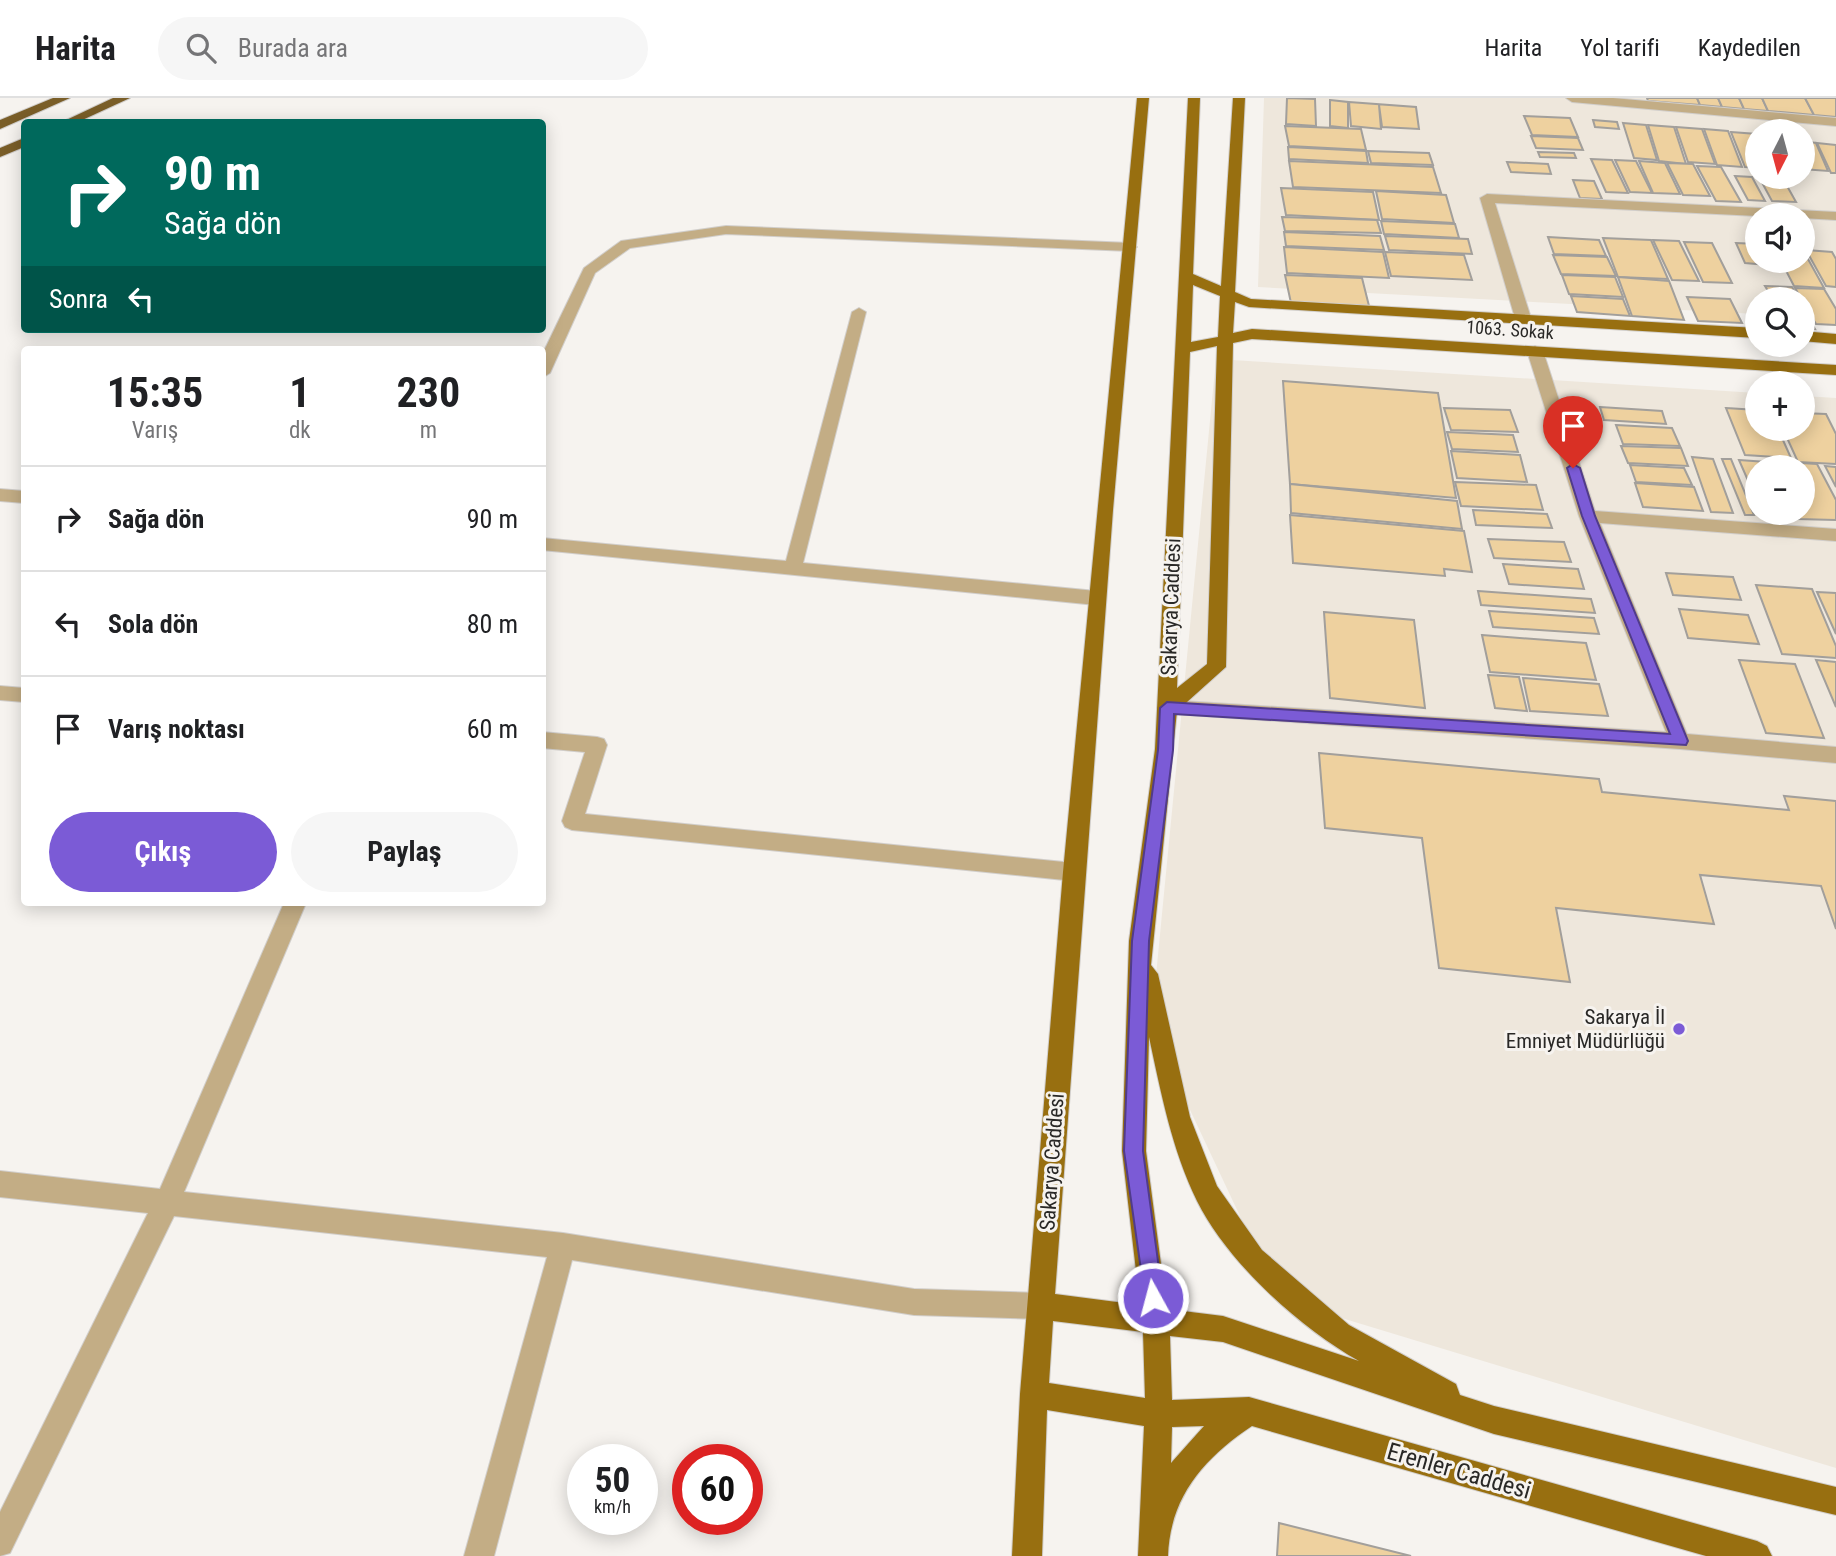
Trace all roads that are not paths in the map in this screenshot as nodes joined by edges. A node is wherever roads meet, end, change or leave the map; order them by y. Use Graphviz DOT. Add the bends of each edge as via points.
graph roads {
  1 [pos="55,98"];
  2 [pos="64,98"];
  3 [pos="124,98"];
  4 [pos="1143,98"];
  5 [pos="1194,98"];
  6 [pos="1239,98"];
  7 [pos="1572,98"];
  8 [pos="75,119"];
  9 [pos="1836,122"];
  10 [pos="0,123"];
  11 [pos="21,143"];
  12 [pos="0,153"];
  13 [pos="1836,216"];
  14 [pos="1130,247"];
  15 [pos="1187,277"];
  16 [pos="1228,294"];
  17 [pos="859,312"];
  18 [pos="1523,318"];
  19 [pos="1745,332"];
  20 [pos="1815,337"];
  21 [pos="1836,338"];
  22 [pos="1225,340"];
  23 [pos="1182,349"];
  24 [pos="1535,351"];
  25 [pos="546,364"];
  26 [pos="1836,370"];
  27 [pos="0,495"];
  28 [pos="21,497"];
  29 [pos="1588,516"];
  30 [pos="1836,535"];
  31 [pos="546,544"];
  32 [pos="793,569"];
  33 [pos="1096,598"];
  34 [pos="0,693"];
  35 [pos="21,695"];
  36 [pos="1167,708"];
  37 [pos="546,740"];
  38 [pos="1680,741"];
  39 [pos="1836,755"];
  40 [pos="1074,873"];
  41 [pos="294,906"];
  42 [pos="1140,941"];
  43 [pos="0,1184"];
  44 [pos="167,1202"];
  45 [pos="563,1246"];
  46 [pos="1041,1306"];
  47 [pos="1156,1323"];
  48 [pos="1034,1394"];
  49 [pos="1250,1411"];
  50 [pos="1159,1414"];
  51 [pos="1494,1420"];
  52 [pos="1836,1501"];
  53 [pos="0,1543"];
  54 [pos="1153,1543"];
  55 [pos="479,1556"];
  56 [pos="1027,1556"];
  57 [pos="1756,1556"];
  1 -- 10 [label="highway"];
  2 -- 10 [label="highway"];
  3 -- 8 [label="highway"];
  4 -- 14 [label="main road, Sakarya Caddesi"];
  5 -- 15 [label="main road, Sakarya Caddesi"];
  6 -- 16 [label="main road"];
  7 -- 9 [label="street"];
  11 -- 12 [label="highway"];
  13 -- 18 [label="street" via="1487,198"];
  14 -- 25 [label="street" via="726,230 626,244 589,271"];
  14 -- 33 [label="main road, Sakarya Caddesi"];
  15 -- 16 [label="main road, 1063. Sokak"];
  15 -- 23 [label="main road, Sakarya Caddesi"];
  16 -- 18 [label="main road, 1063. Sokak" via="1249,303"];
  16 -- 22 [label="main road"];
  17 -- 32 [label="street"];
  18 -- 19 [label="main road, 1063. Sokak"];
  20 -- 21 [label="main road"];
  22 -- 23 [label="main road, 1063. Sokak"];
  22 -- 24 [label="main road, 1063. Sokak" via="1252,334"];
  22 -- 36 [label="main road" via="1216,667"];
  23 -- 36 [label="main road, Sakarya Caddesi"];
  24 -- 26 [label="main road, 1063. Sokak"];
  24 -- 29 [label="street"];
  27 -- 28 [label="street"];
  29 -- 30 [label="street"];
  29 -- 38 [label="street"];
  31 -- 32 [label="street"];
  32 -- 33 [label="street"];
  33 -- 40 [label="main road, Sakarya Caddesi"];
  34 -- 35 [label="street"];
  36 -- 38 [label="street"];
  36 -- 42 [label="main road, Sakarya Caddesi" via="1166,750"];
  37 -- 40 [label="street" via="597,745 572,821"];
  38 -- 39 [label="street"];
  40 -- 46 [label="main road, Sakarya Caddesi"];
  41 -- 44 [label="street"];
  42 -- 47 [label="main road, Sakarya Caddesi" via="1134,1151"];
  42 -- 51 [label="main road" via="1178,1117 1207,1194 1253,1259 1339,1335"];
  43 -- 44 [label="street"];
  44 -- 45 [label="street"];
  44 -- 53 [label="street"];
  45 -- 46 [label="street" via="914,1302"];
  45 -- 55 [label="street"];
  46 -- 47 [label="main road"];
  46 -- 48 [label="main road, Sakarya Caddesi"];
  47 -- 50 [label="main road, Sakarya Caddesi"];
  47 -- 51 [label="main road" via="1223,1329"];
  48 -- 50 [label="main road, Erenler Caddesi"];
  48 -- 56 [label="main road"];
  49 -- 50 [label="main road, Erenler Caddesi"];
  49 -- 54 [label="main road" via="1194,1452 1174,1480"];
  49 -- 57 [label="main road, Erenler Caddesi"];
  50 -- 54 [label="main road"];
  51 -- 52 [label="main road"];
}
